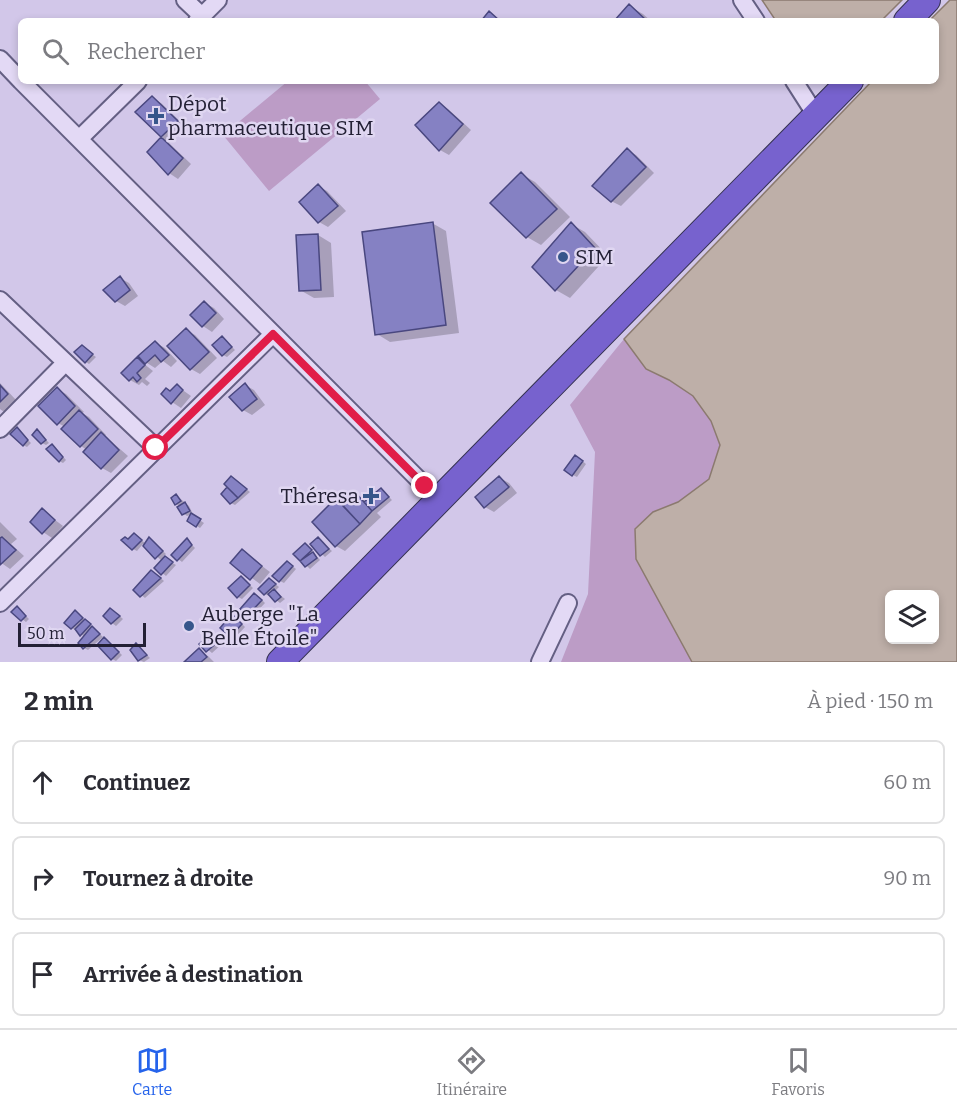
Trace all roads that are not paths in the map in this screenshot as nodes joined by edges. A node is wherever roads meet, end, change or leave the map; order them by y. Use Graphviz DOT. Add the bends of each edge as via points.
graph roads {
  1 [pos="185,0"];
  2 [pos="218,0"];
  3 [pos="742,0"];
  4 [pos="927,0"];
  5 [pos="199,18"];
  6 [pos="201,18"];
  7 [pos="754,18"];
  8 [pos="910,18"];
  9 [pos="0,59"];
  10 [pos="18,78"];
  11 [pos="24,84"];
  12 [pos="135,84"];
  13 [pos="796,84"];
  14 [pos="847,84"];
  15 [pos="817,117"];
  16 [pos="80,139"];
  17 [pos="0,300"];
  18 [pos="273,334"];
  19 [pos="65,363"];
  20 [pos="0,429"];
  21 [pos="156,448"];
  22 [pos="439,500"];
  23 [pos="0,603"];
  24 [pos="568,603"];
  25 [pos="280,662"];
  26 [pos="540,662"];
  1 -- 5 [label="street"];
  2 -- 6 [label="street"];
  3 -- 7 [label="street"];
  4 -- 8 [label="highway"];
  9 -- 10 [label="street"];
  11 -- 16 [label="street"];
  12 -- 16 [label="street"];
  13 -- 15 [label="street"];
  14 -- 15 [label="highway"];
  15 -- 22 [label="highway"];
  16 -- 18 [label="street"];
  17 -- 19 [label="street"];
  18 -- 21 [label="street"];
  18 -- 22 [label="street"];
  19 -- 20 [label="street"];
  19 -- 21 [label="street"];
  21 -- 23 [label="street"];
  22 -- 25 [label="highway"];
  24 -- 26 [label="street"];
}
